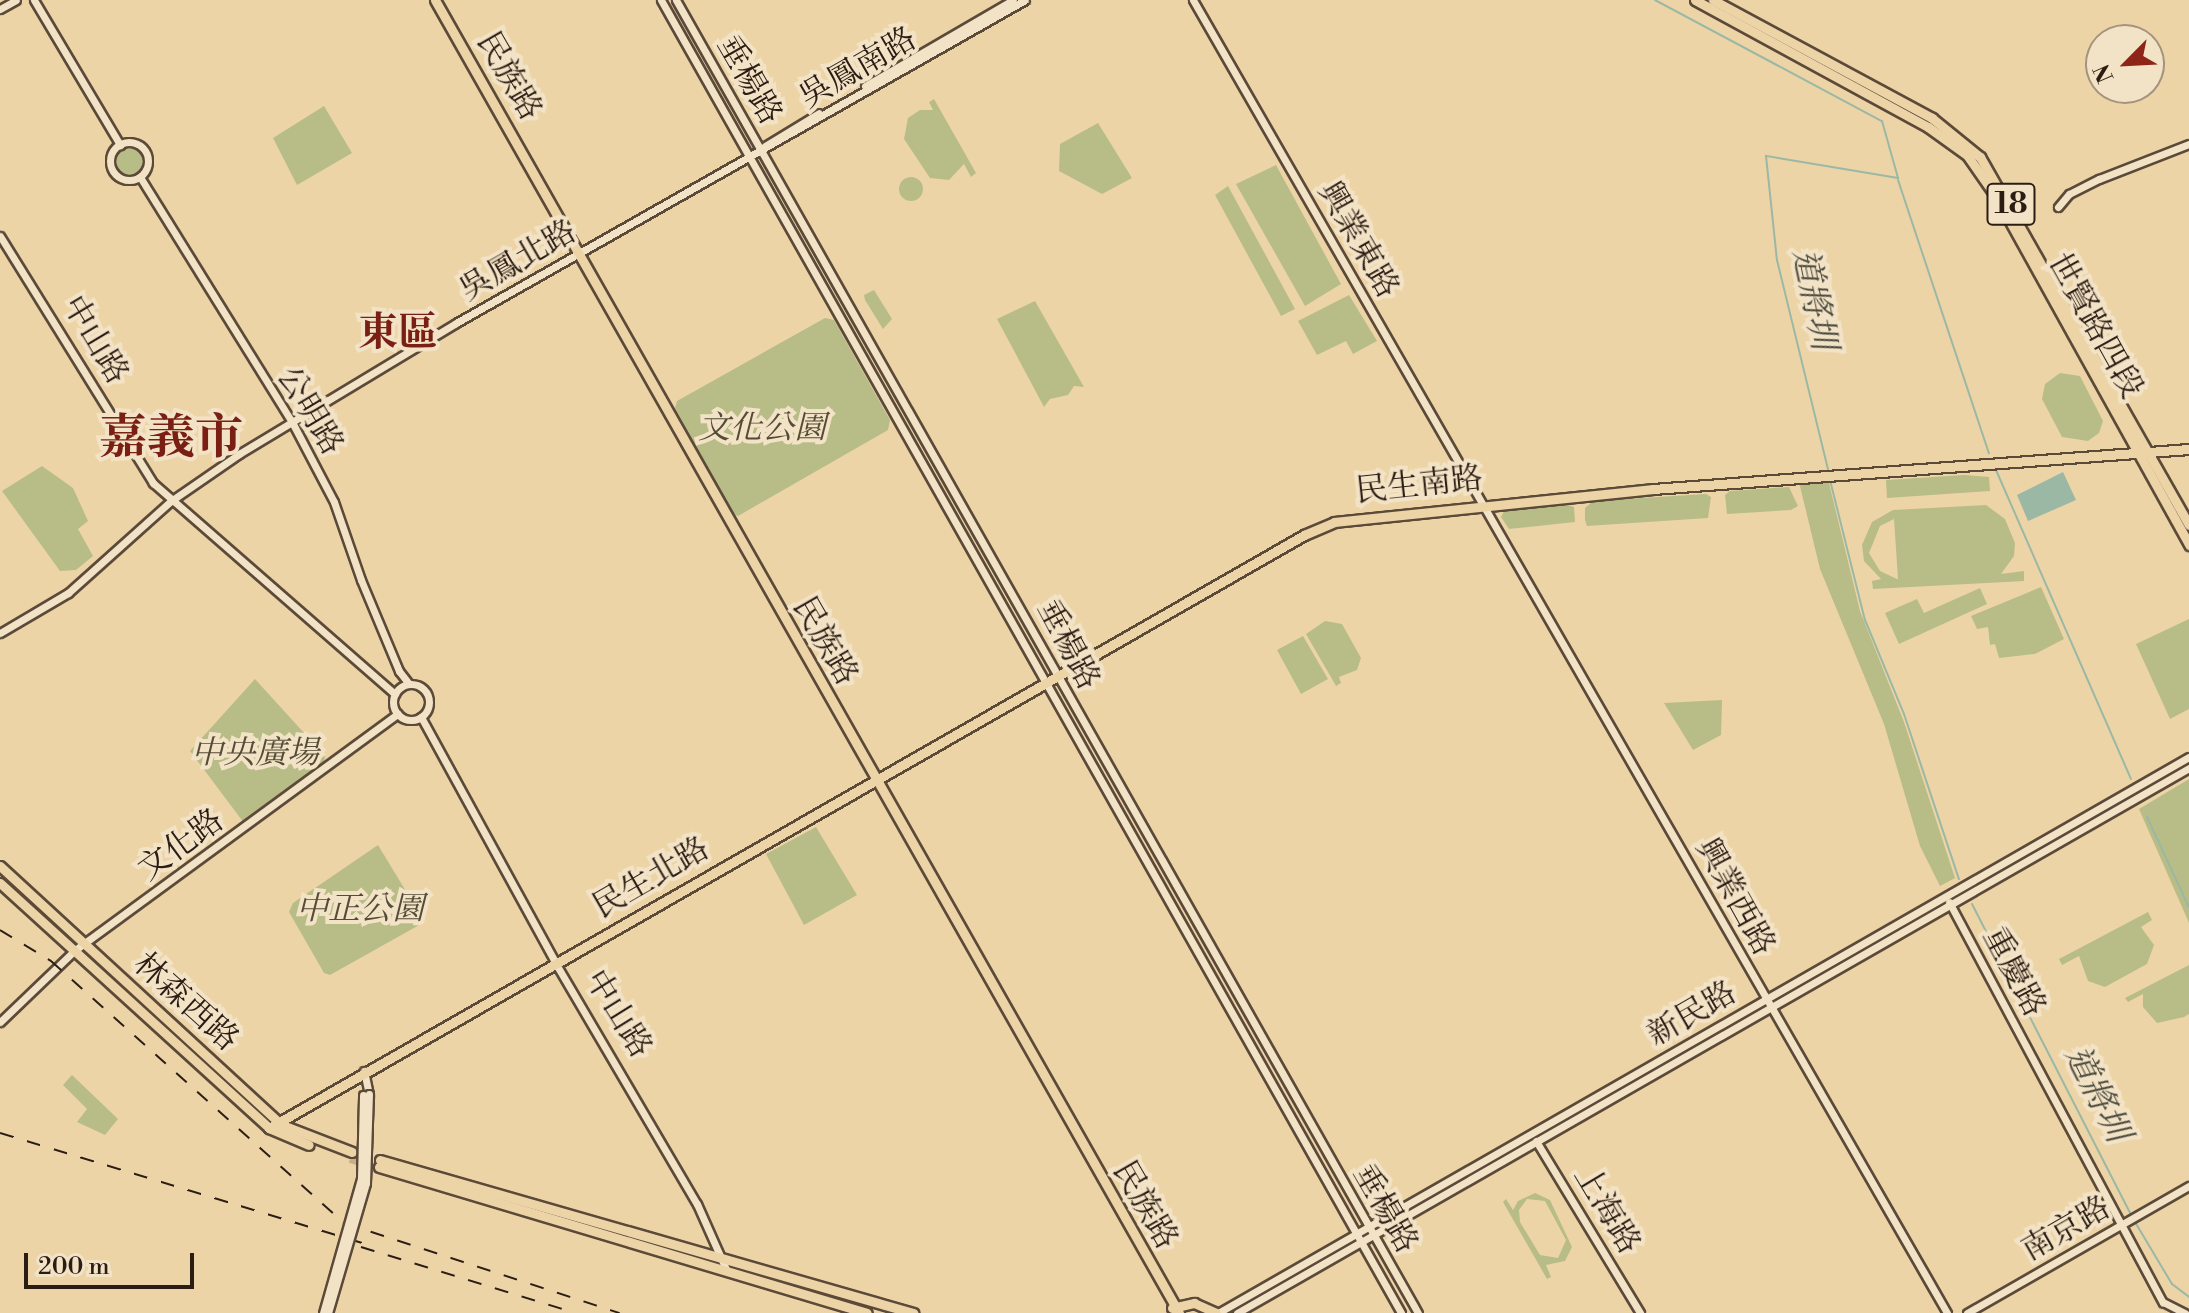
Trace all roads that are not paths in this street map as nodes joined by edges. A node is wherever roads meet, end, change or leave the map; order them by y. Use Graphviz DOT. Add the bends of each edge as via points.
graph roads {
  1 [pos="16,0"];
  2 [pos="34,0"];
  3 [pos="435,0"];
  4 [pos="661,0"];
  5 [pos="676,0"];
  6 [pos="1013,0"];
  7 [pos="1025,0"];
  8 [pos="1193,0"];
  9 [pos="1695,0"];
  10 [pos="1713,0"];
  11 [pos="0,9"];
  12 [pos="2189,144"];
  13 [pos="120,145"];
  14 [pos="761,150"];
  15 [pos="750,156"];
  16 [pos="140,177"];
  17 [pos="2058,207"];
  18 [pos="0,236"];
  19 [pos="580,253"];
  20 [pos="292,422"];
  21 [pos="2189,449"];
  22 [pos="2150,452"];
  23 [pos="2138,454"];
  24 [pos="171,501"];
  25 [pos="1483,503"];
  26 [pos="2189,525"];
  27 [pos="2189,545"];
  28 [pos="0,633"];
  29 [pos="1060,675"];
  30 [pos="1047,683"];
  31 [pos="409,684"];
  32 [pos="395,694"];
  33 [pos="398,714"];
  34 [pos="421,717"];
  35 [pos="2189,757"];
  36 [pos="2189,768"];
  37 [pos="875,780"];
  38 [pos="2028,850"];
  39 [pos="2032,858"];
  40 [pos="0,866"];
  41 [pos="0,883"];
  42 [pos="1946,897"];
  43 [pos="1951,905"];
  44 [pos="84,943"];
  45 [pos="75,950"];
  46 [pos="556,964"];
  47 [pos="1766,1000"];
  48 [pos="1771,1009"];
  49 [pos="0,1022"];
  50 [pos="364,1071"];
  51 [pos="281,1118"];
  52 [pos="269,1128"];
  53 [pos="1527,1137"];
  54 [pos="1538,1142"];
  55 [pos="2189,1186"];
  56 [pos="2125,1224"];
  57 [pos="1368,1227"];
  58 [pos="1355,1236"];
  59 [pos="1374,1237"];
  60 [pos="1361,1245"];
  61 [pos="724,1255"];
  62 [pos="726,1269"];
  63 [pos="1175,1312"];
  64 [pos="326,1313"];
  65 [pos="867,1313"];
  66 [pos="913,1313"];
  67 [pos="1217,1313"];
  68 [pos="1237,1313"];
  69 [pos="1401,1313"];
  70 [pos="1418,1313"];
  71 [pos="1640,1313"];
  72 [pos="1947,1313"];
  73 [pos="1967,1313"];
  74 [pos="2185,1313"];
  1 -- 11 [label="street"];
  2 -- 13 [label="street, 公明路"];
  3 -- 19 [label="main road, 民族路"];
  4 -- 15 [label="street, 垂楊路"];
  5 -- 14 [label="street, 垂楊路"];
  6 -- 14 [label="street, 吳鳳南路"];
  7 -- 14 [label="street, 吳鳳南路"];
  8 -- 25 [label="street, 興業東路"];
  9 -- 23 [label="main road, 世賢路四段 / 18" via="1928,127 1967,155 1997,198"];
  10 -- 22 [label="main road, 世賢路四段 / 18" via="1932,118 1980,157"];
  12 -- 17 [label="street" via="2099,179 2069,194"];
  13 -- 16 [label="street, 公明路" via="135,143 146,154 148,164"];
  13 -- 16 [label="street, 公明路" via="110,159 113,172 123,179"];
  14 -- 15 [label="street, 吳鳳北路"];
  14 -- 29 [label="street, 垂楊路"];
  15 -- 19 [label="street, 吳鳳北路"];
  15 -- 30 [label="street, 垂楊路"];
  16 -- 20 [label="street, 公明路"];
  18 -- 24 [label="street, 中山路" via="111,418"];
  19 -- 20 [label="street, 吳鳳北路"];
  19 -- 37 [label="main road, 民族路"];
  20 -- 24 [label="street, 吳鳳北路"];
  20 -- 31 [label="street, 公明路" via="334,502 361,580"];
  21 -- 22 [label="main road"];
  22 -- 23 [label="main road"];
  22 -- 26 [label="main road, 世賢路四段 / 18"];
  23 -- 25 [label="main road, 民生南路"];
  23 -- 27 [label="main road, 世賢路四段 / 18"];
  24 -- 28 [label="street, 吳鳳北路" via="68,593"];
  24 -- 32 [label="street, 中山路"];
  25 -- 29 [label="main road, 民生南路" via="1346,519 1313,531"];
  25 -- 47 [label="street, 興業西路"];
  29 -- 30 [label="main road, 民生北路"];
  29 -- 57 [label="street, 垂楊路" via="1098,755"];
  30 -- 37 [label="main road, 民生北路"];
  30 -- 58 [label="street, 垂楊路" via="1084,758"];
  31 -- 32 [label="street"];
  31 -- 34 [label="street" via="428,695"];
  32 -- 33 [label="street"];
  33 -- 34 [label="street"];
  33 -- 44 [label="street, 文化路"];
  34 -- 46 [label="street, 中山路"];
  35 -- 38 [label="street, 新民路"];
  36 -- 39 [label="street, 新民路"];
  37 -- 46 [label="main road, 民生北路"];
  37 -- 63 [label="main road, 民族路"];
  38 -- 39 [label="street"];
  38 -- 42 [label="street, 新民路"];
  39 -- 43 [label="street, 新民路"];
  40 -- 44 [label="main road, 林森西路"];
  41 -- 45 [label="main road, 林森西路"];
  42 -- 43 [label="street, 重慶路"];
  42 -- 47 [label="street, 新民路"];
  43 -- 48 [label="street, 新民路"];
  43 -- 56 [label="street, 重慶路"];
  44 -- 45 [label="street, 文化路"];
  44 -- 51 [label="main road, 林森西路"];
  45 -- 49 [label="street, 文化路"];
  45 -- 52 [label="main road, 林森西路"];
  46 -- 50 [label="main road, 民生北路"];
  46 -- 61 [label="street, 中山路" via="615,1056"];
  47 -- 48 [label="street, 興業西路"];
  47 -- 53 [label="street, 新民路"];
  48 -- 54 [label="street, 新民路"];
  48 -- 72 [label="street, 興業西路"];
  50 -- 51 [label="main road, 民生北路"];
  50 -- 64 [label="street, bridge" via="366,1183"];
  51 -- 52 [label="main road, 民生北路"];
  51 -- 52 [label="main road, 林森西路" via="305,1138 351,1155"];
  53 -- 54 [label="street, 上海路"];
  53 -- 57 [label="street, 新民路"];
  54 -- 59 [label="street, 新民路"];
  54 -- 71 [label="street, 上海路"];
  55 -- 56 [label="street, 南京路"];
  56 -- 73 [label="street, 南京路"];
  56 -- 74 [label="street, 重慶路" via="2163,1302"];
  57 -- 58 [label="street, 新民路"];
  57 -- 59 [label="street, 垂楊路"];
  58 -- 60 [label="street, 垂楊路"];
  58 -- 67 [label="street, 新民路"];
  59 -- 60 [label="street, 新民路"];
  59 -- 70 [label="street, 垂楊路"];
  60 -- 68 [label="street, 新民路"];
  60 -- 69 [label="street, 垂楊路"];
  61 -- 62 [label="street, 中山路"];
  61 -- 62 [label="main road" via="380,1163"];
  61 -- 66 [label="main road"];
  62 -- 65 [label="main road"];
  63 -- 67 [label="main road" via="1194,1303"];
}
